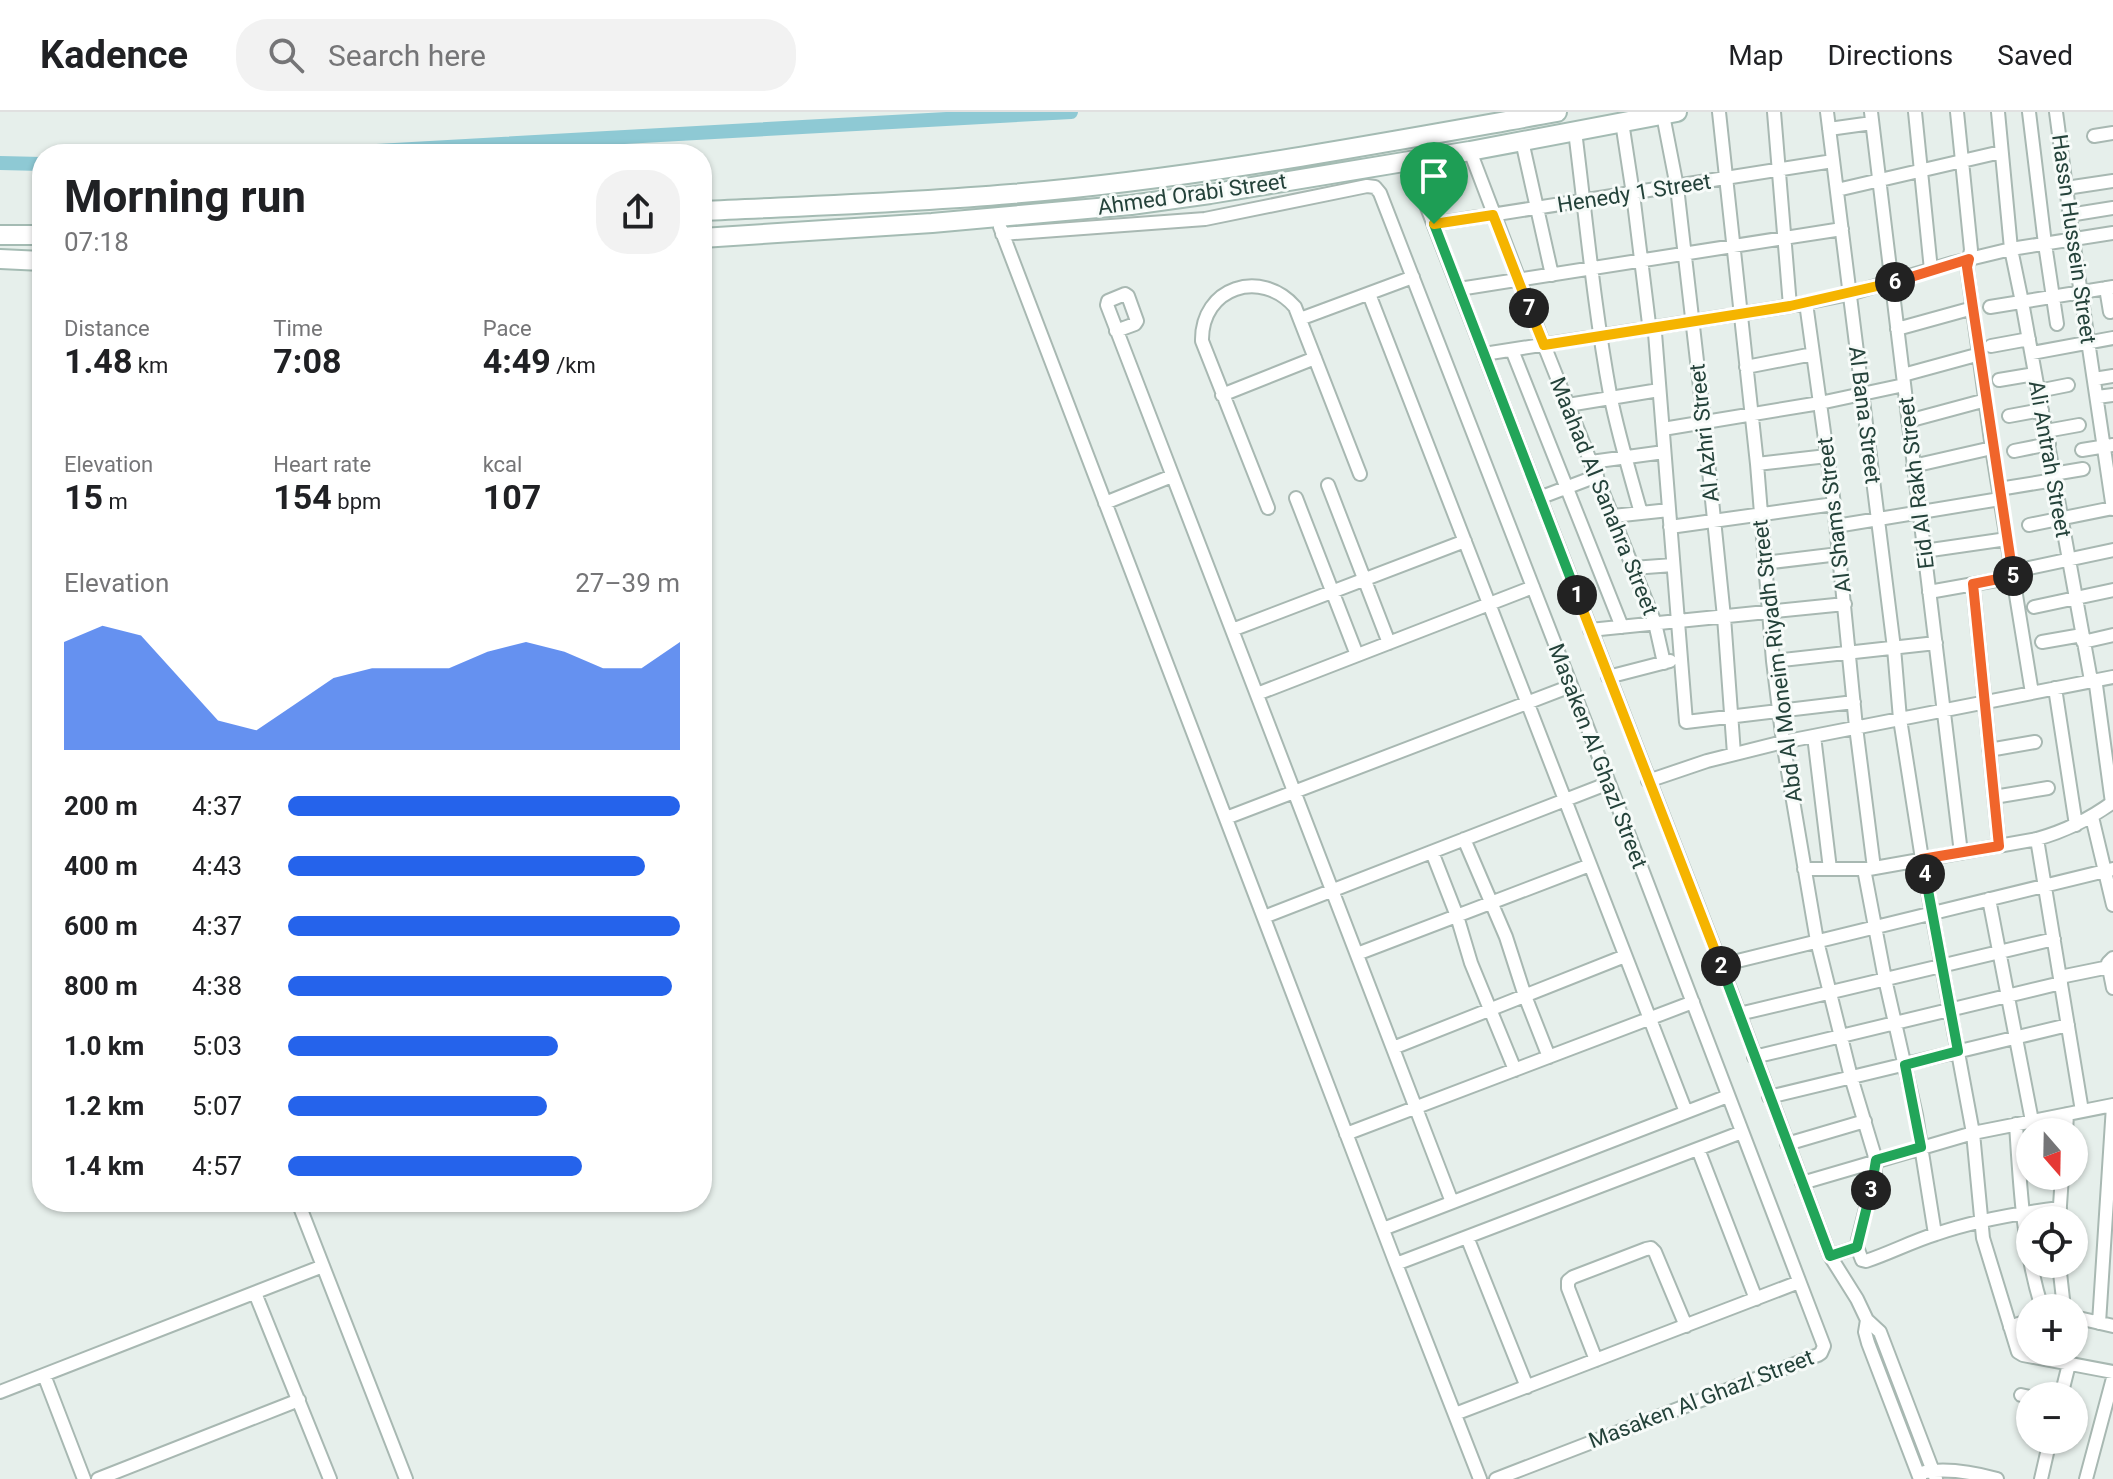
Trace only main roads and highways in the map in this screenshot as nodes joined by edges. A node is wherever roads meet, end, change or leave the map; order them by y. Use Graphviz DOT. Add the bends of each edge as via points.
graph roads {
  1 [pos="1557,112"];
  2 [pos="1670,113"];
  3 [pos="712,210"];
  4 [pos="0,235"];
  5 [pos="32,235"];
  6 [pos="712,237"];
  7 [pos="0,259"];
  8 [pos="32,261"];
  1 -- 3 [label="main road, Ahmed Orabi Street" via="1127,181 1012,194"];
  2 -- 6 [label="main road, Ahmed Orabi Street" via="1226,192 1000,225 932,223"];
  4 -- 5 [label="main road"];
  7 -- 8 [label="main road"];
}
